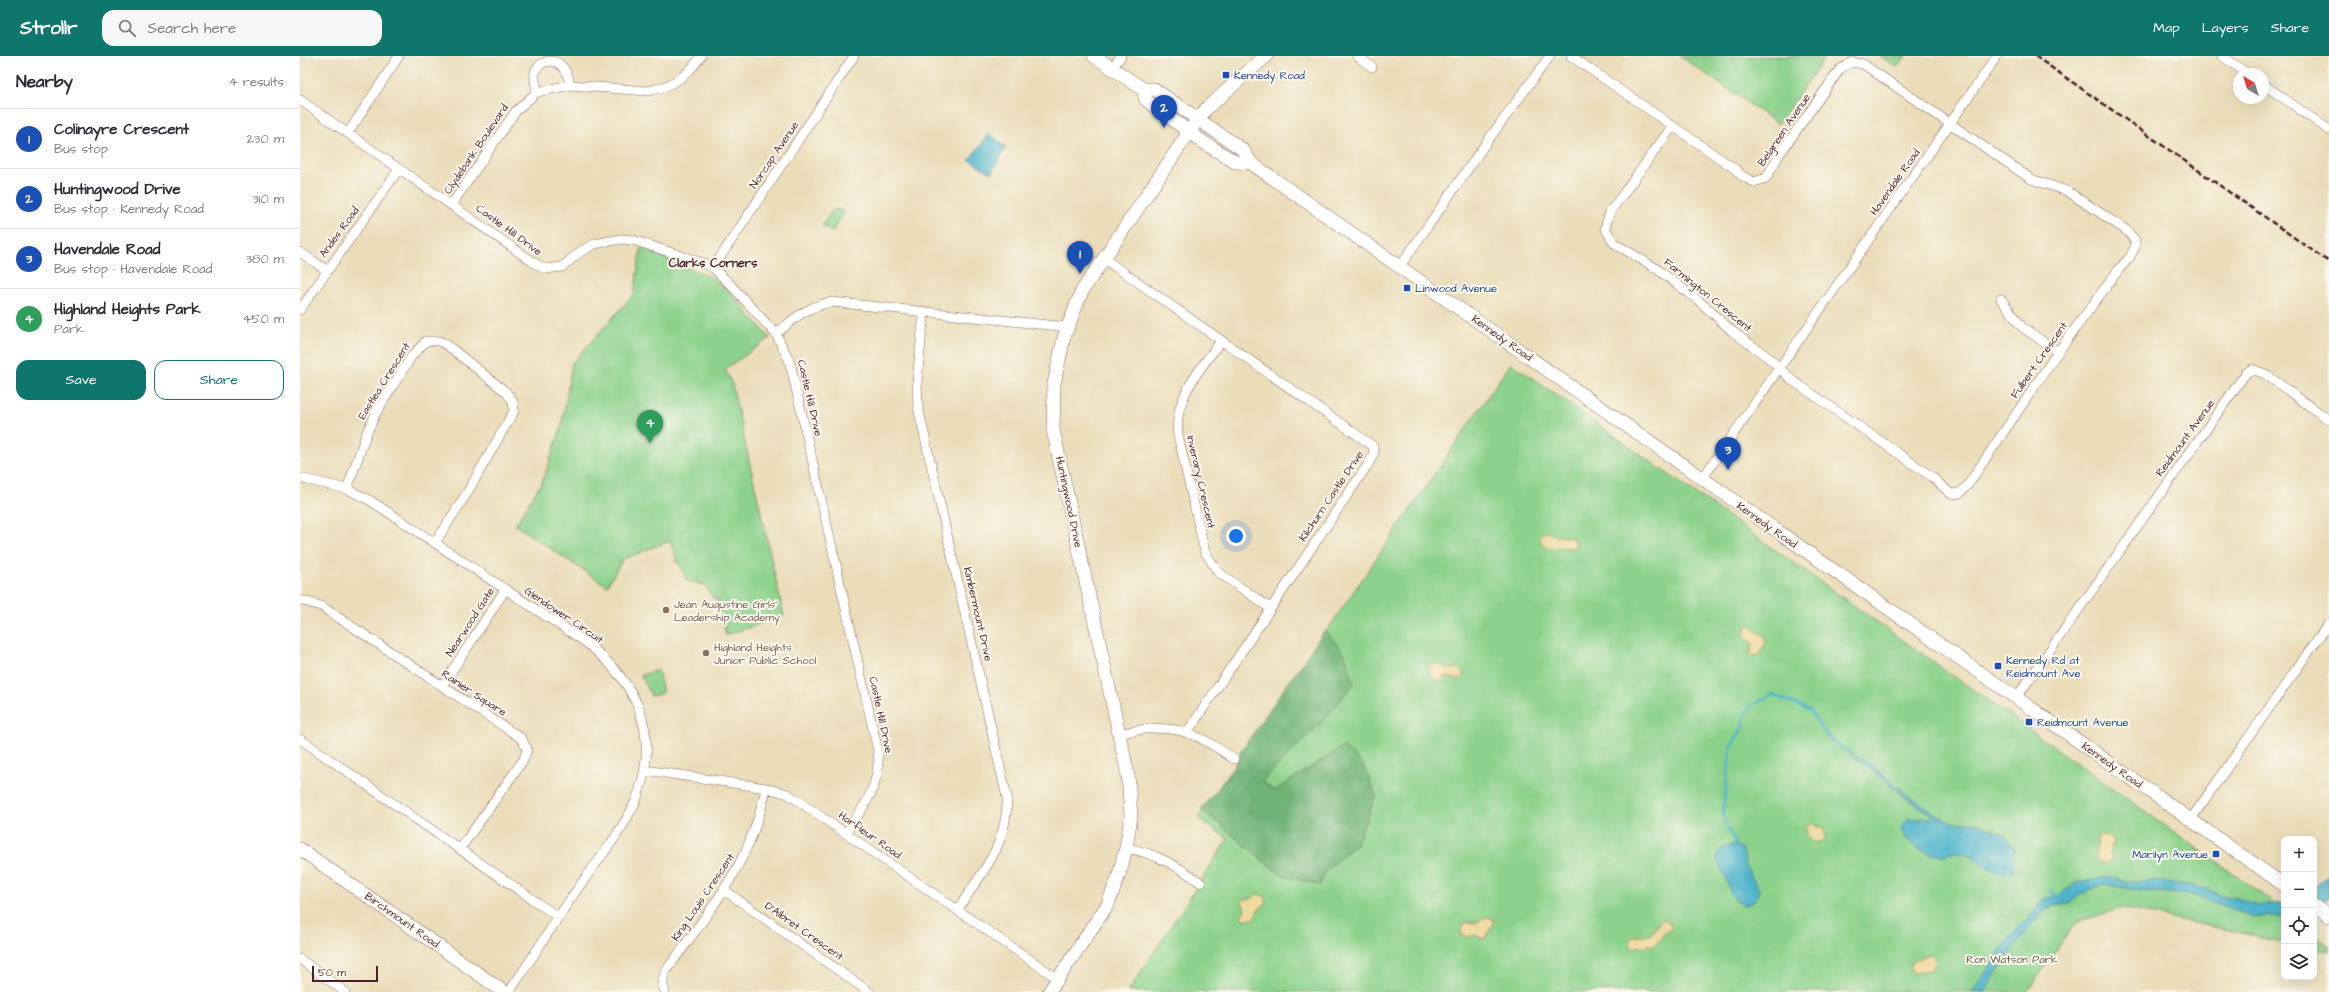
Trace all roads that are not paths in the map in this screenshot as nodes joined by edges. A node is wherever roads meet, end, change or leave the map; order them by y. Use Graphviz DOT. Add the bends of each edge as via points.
graph roads {
  1 [pos="399,56"];
  2 [pos="701,56"];
  3 [pos="854,56"];
  4 [pos="1094,56"];
  5 [pos="1121,56"];
  6 [pos="1266,56"];
  7 [pos="1357,56"];
  8 [pos="1550,56"];
  9 [pos="1571,56"];
  10 [pos="1997,56"];
  11 [pos="2222,56"];
  12 [pos="1372,67"];
  13 [pos="1112,68"];
  14 [pos="2239,68"];
  15 [pos="570,84"];
  16 [pos="2269,88"];
  17 [pos="1142,89"];
  18 [pos="537,92"];
  19 [pos="300,100"];
  20 [pos="1198,119"];
  21 [pos="1951,124"];
  22 [pos="1672,127"];
  23 [pos="2329,130"];
  24 [pos="1189,132"];
  25 [pos="348,133"];
  26 [pos="1251,163"];
  27 [pos="399,169"];
  28 [pos="452,204"];
  29 [pos="300,252"];
  30 [pos="1103,258"];
  31 [pos="1400,266"];
  32 [pos="713,268"];
  33 [pos="326,270"];
  34 [pos="2002,299"];
  35 [pos="300,310"];
  36 [pos="924,312"];
  37 [pos="1067,327"];
  38 [pos="776,334"];
  39 [pos="1220,342"];
  40 [pos="2058,352"];
  41 [pos="1780,369"];
  42 [pos="2329,420"];
  43 [pos="300,478"];
  44 [pos="1702,479"];
  45 [pos="347,489"];
  46 [pos="435,542"];
  47 [pos="505,590"];
  48 [pos="300,600"];
  49 [pos="1270,608"];
  50 [pos="2329,623"];
  51 [pos="442,686"];
  52 [pos="2016,698"];
  53 [pos="1188,731"];
  54 [pos="1119,734"];
  55 [pos="300,739"];
  56 [pos="1234,759"];
  57 [pos="645,770"];
  58 [pos="766,788"];
  59 [pos="2190,819"];
  60 [pos="846,833"];
  61 [pos="1126,848"];
  62 [pos="300,849"];
  63 [pos="460,849"];
  64 [pos="1201,883"];
  65 [pos="2281,883"];
  66 [pos="724,890"];
  67 [pos="957,910"];
  68 [pos="558,917"];
  69 [pos="300,959"];
  70 [pos="1058,980"];
  71 [pos="345,992"];
  72 [pos="504,992"];
  73 [pos="509,992"];
  74 [pos="665,992"];
  75 [pos="869,992"];
  76 [pos="1050,992"];
  1 -- 25 [label="street"];
  2 -- 15 [label="street, Clydebank Boulevard" via="680,80 647,92"];
  3 -- 32 [label="street, Norcap Avenue"];
  4 -- 13 [label="main road, Kennedy Road"];
  5 -- 13 [label="street"];
  6 -- 20 [label="main road, Huntingwood Drive"];
  7 -- 12 [label="street"];
  8 -- 31 [label="street" via="1486,142"];
  9 -- 22 [label="street, Belgreen Avenue"];
  10 -- 21 [label="street, Havendale Road"];
  11 -- 14 [label="street"];
  13 -- 17 [label="main road, Kennedy Road"];
  15 -- 18 [label="street, Clydebank Boulevard"];
  15 -- 18 [label="street" via="564,68 557,61 548,60 540,64 535,72"];
  16 -- 23 [label="street"];
  17 -- 20 [label="main road, Kennedy Road" via="1154,89"];
  17 -- 24 [label="main road, Kennedy Road" via="1146,100"];
  18 -- 28 [label="street, Clydebank Boulevard" via="515,112"];
  19 -- 25 [label="street, Castle Hill Drive"];
  20 -- 24 [label="main road, Huntingwood Drive"];
  20 -- 26 [label="main road, Kennedy Road" via="1242,150"];
  21 -- 22 [label="street, Belgreen Avenue" via="1865,65 1852,62 1840,69 1779,155 1770,173 1760,180 1754,182 1742,176"];
  21 -- 40 [label="street, Fulbert Crescent" via="2031,179 2071,194 2126,230 2135,240 2130,257"];
  21 -- 41 [label="street, Havendale Road"];
  22 -- 41 [label="street, Farmington Crescent" via="1610,212 1605,228 1607,235 1614,243 1656,269 1698,300"];
  24 -- 26 [label="main road, Kennedy Road" via="1235,162"];
  24 -- 30 [label="main road, Huntingwood Drive"];
  25 -- 27 [label="street, Castle Hill Drive"];
  26 -- 31 [label="main road, Kennedy Road"];
  27 -- 28 [label="street, Castle Hill Drive"];
  27 -- 33 [label="street, Andes Road"];
  28 -- 32 [label="street, Castle Hill Drive" via="546,269 562,267 594,244 621,239 632,240"];
  29 -- 33 [label="street"];
  30 -- 37 [label="main road, Huntingwood Drive" via="1082,290"];
  30 -- 39 [label="street, Kilchurn Castle Drive"];
  31 -- 44 [label="main road, Kennedy Road"];
  32 -- 38 [label="street, Castle Hill Drive"];
  33 -- 35 [label="street, Andes Road"];
  34 -- 40 [label="street" via="2022,327"];
  36 -- 37 [label="street"];
  36 -- 38 [label="street" via="832,302 806,310"];
  36 -- 67 [label="street, Kimbermount Drive" via="917,381 918,407 1007,798 1006,825 1001,840"];
  37 -- 54 [label="main road, Huntingwood Drive" via="1054,384 1053,430"];
  38 -- 60 [label="street, Castle Hill Drive" via="789,360 793,375 878,751 879,766 873,791"];
  39 -- 49 [label="street, Inverary Crescent" via="1188,388 1179,406 1176,415 1178,435 1205,552 1218,572"];
  39 -- 49 [label="street, Kilchurn Castle Drive" via="1373,446 1374,453 1370,463"];
  40 -- 41 [label="street, Fulbert Crescent" via="1975,475 1967,486 1956,494 1951,494 1932,477 1792,380"];
  41 -- 44 [label="street, Havendale Road"];
  42 -- 52 [label="street, Reidmount Avenue" via="2265,374 2252,369 2246,373"];
  43 -- 45 [label="street, Glendower Circuit"];
  44 -- 52 [label="main road, Kennedy Road"];
  45 -- 46 [label="street, Glendower Circuit" via="371,501"];
  45 -- 46 [label="street, Eastlea Crescent" via="377,411 411,357 426,341 439,341 447,345 506,392 513,401 514,411 468,493"];
  46 -- 47 [label="street, Glendower Circuit"];
  47 -- 51 [label="street, Nearwood Gate"];
  47 -- 57 [label="street, Glendower Circuit" via="584,641 619,672 633,695 640,714 646,743"];
  48 -- 51 [label="street, Rainier Square" via="321,606"];
  49 -- 53 [label="street, Kilchurn Castle Drive"];
  50 -- 59 [label="street"];
  51 -- 63 [label="street, Rainier Square" via="521,738 527,749 524,759"];
  52 -- 59 [label="main road, Kennedy Road"];
  53 -- 54 [label="street" via="1144,729"];
  53 -- 56 [label="street"];
  54 -- 61 [label="main road, Huntingwood Drive" via="1128,775 1130,816"];
  55 -- 63 [label="street"];
  57 -- 58 [label="street, Harfleur Road"];
  57 -- 68 [label="street, Glendower Circuit" via="636,800 622,826"];
  58 -- 60 [label="street, Harfleur Road" via="781,791 798,799"];
  58 -- 66 [label="street, King Louis Crescent" via="745,856"];
  59 -- 65 [label="main road, Kennedy Road"];
  60 -- 67 [label="street, Harfleur Road"];
  61 -- 64 [label="street" via="1145,851 1178,867"];
  61 -- 70 [label="main road, Huntingwood Drive" via="1108,904"];
  62 -- 72 [label="main road, Birchmount Road"];
  63 -- 68 [label="street"];
  66 -- 74 [label="street, King Louis Crescent" via="665,972 662,983"];
  66 -- 75 [label="street, D'Albret Crescent"];
  67 -- 70 [label="street, Harfleur Road"];
  68 -- 73 [label="street, Glendower Circuit"];
  69 -- 71 [label="street"];
  70 -- 76 [label="main road, Huntingwood Drive"];
}
